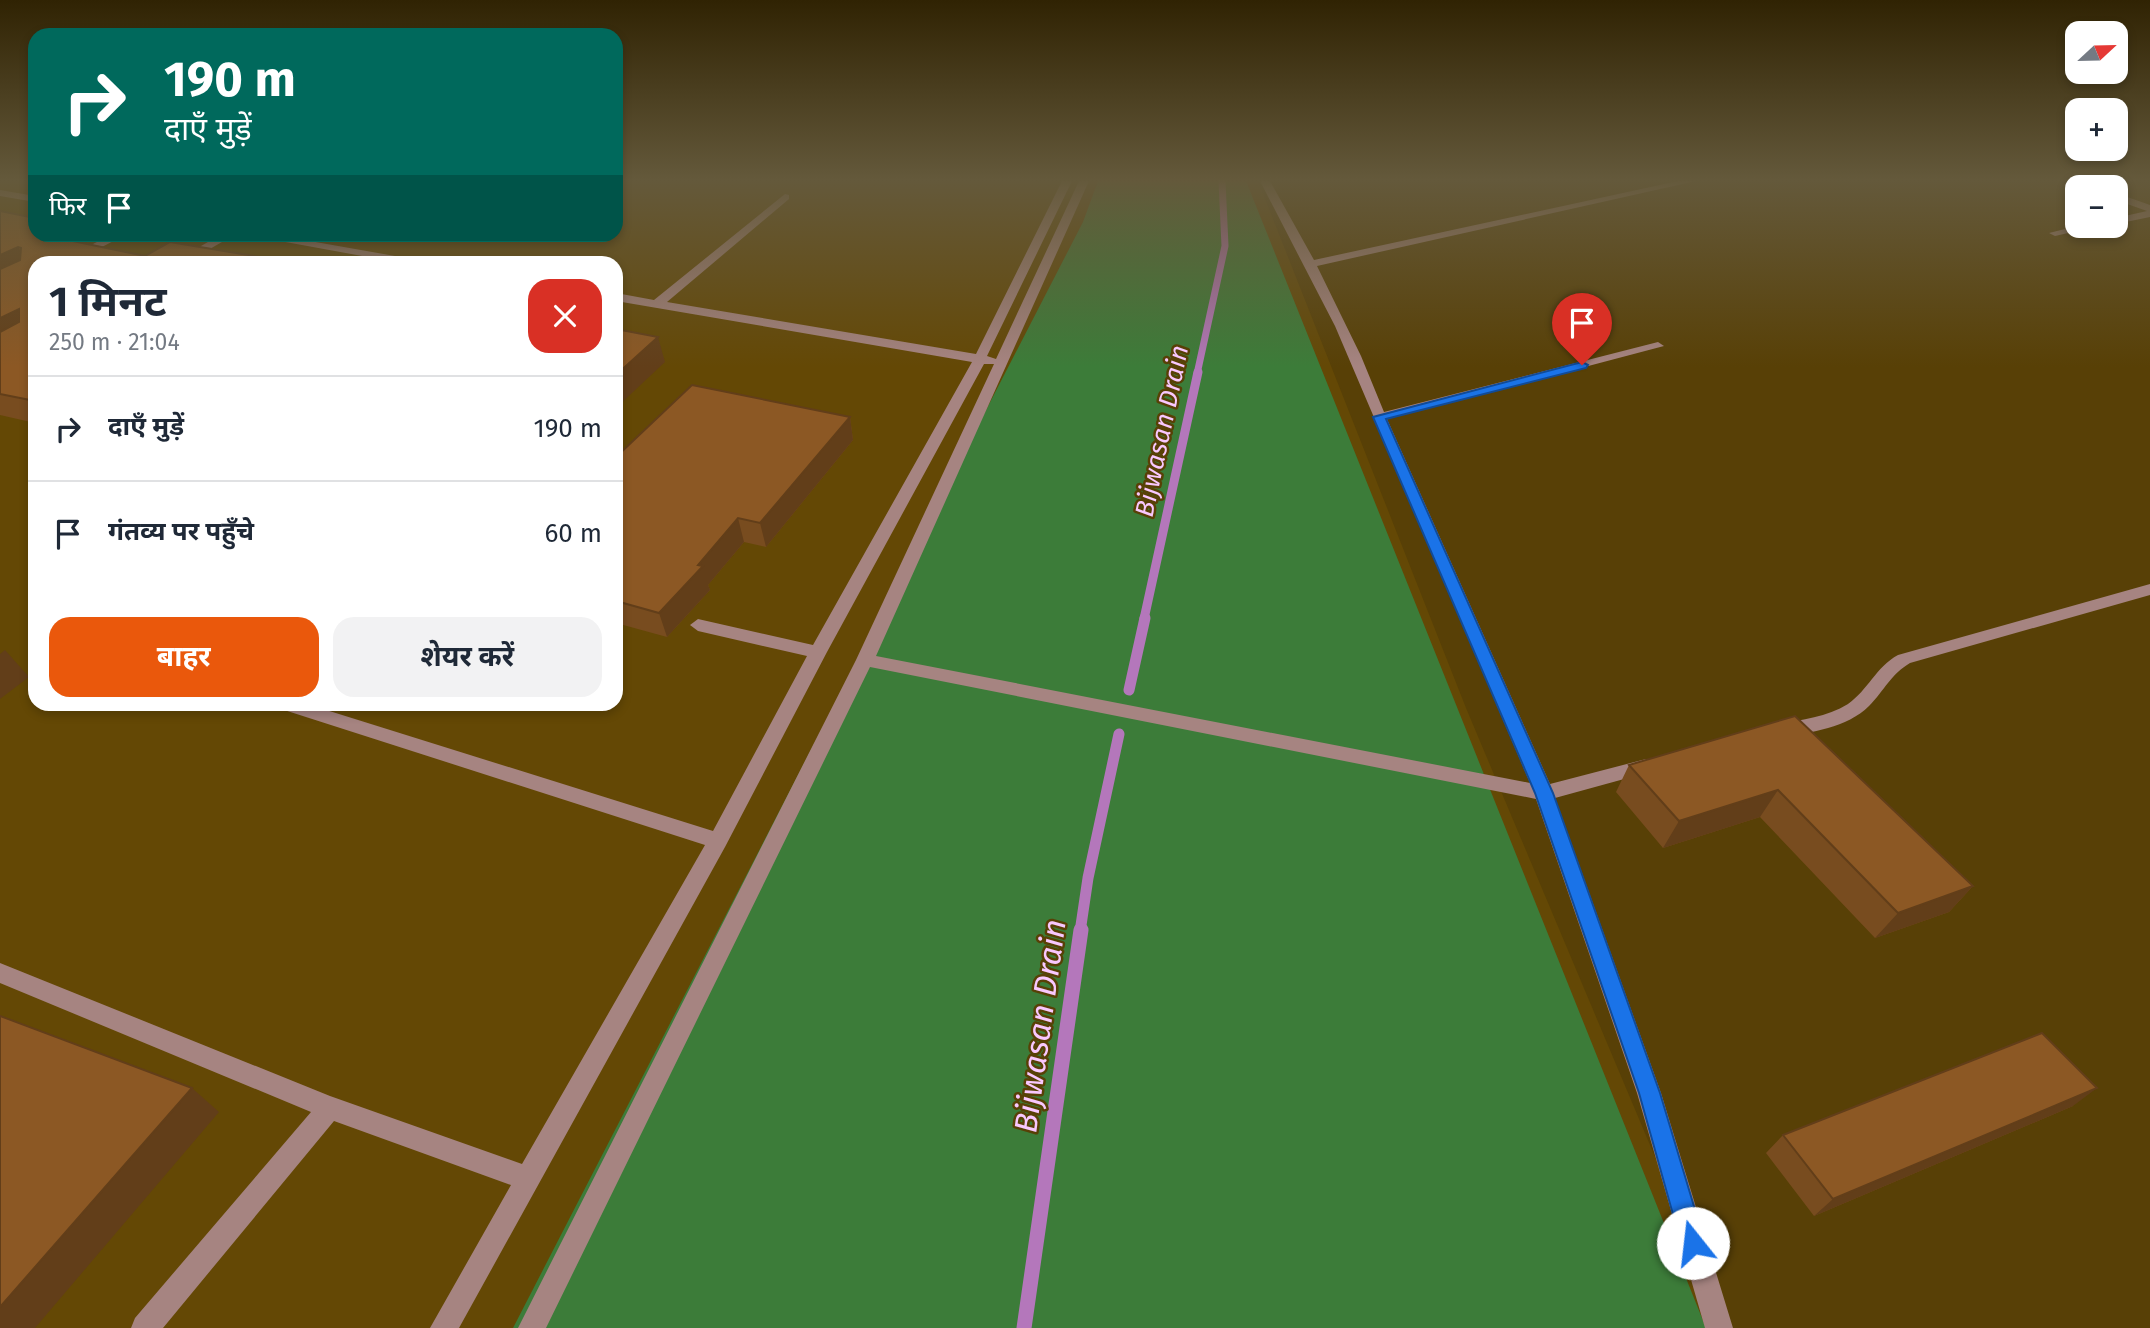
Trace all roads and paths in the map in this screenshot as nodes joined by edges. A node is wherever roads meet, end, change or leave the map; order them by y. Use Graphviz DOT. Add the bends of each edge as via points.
graph roads {
  1 [pos="104,243"];
  2 [pos="214,243"];
  3 [pos="310,243"];
  4 [pos="730,243"];
  5 [pos="1037,243"];
  6 [pos="1056,243"];
  7 [pos="1299,243"];
  8 [pos="1407,243"];
  9 [pos="77,256"];
  10 [pos="190,256"];
  11 [pos="380,256"];
  12 [pos="1311,264"];
  13 [pos="623,298"];
  14 [pos="657,304"];
  15 [pos="1658,346"];
  16 [pos="980,359"];
  17 [pos="1001,363"];
  18 [pos="1379,417"];
  19 [pos="2150,589"];
  20 [pos="698,625"];
  21 [pos="818,652"];
  22 [pos="865,660"];
  23 [pos="308,711"];
  24 [pos="1760,737"];
  25 [pos="1670,760"];
  26 [pos="1544,793"];
  27 [pos="718,841"];
  28 [pos="0,972"];
  29 [pos="330,1108"];
  30 [pos="528,1179"];
  31 [pos="145,1328"];
  32 [pos="444,1328"];
  33 [pos="532,1328"];
  34 [pos="1719,1328"];
  1 -- 9 [label="street"];
  2 -- 10 [label="street"];
  3 -- 11 [label="street"];
  4 -- 14 [label="street"];
  5 -- 16 [label="street"];
  6 -- 17 [label="street"];
  7 -- 12 [label="street"];
  8 -- 12 [label="street"];
  12 -- 18 [label="street" via="1357,354"];
  13 -- 14 [label="street"];
  14 -- 16 [label="street"];
  15 -- 18 [label="street"];
  16 -- 17 [label="street"];
  16 -- 21 [label="street"];
  17 -- 22 [label="street"];
  18 -- 26 [label="street"];
  19 -- 24 [label="street" via="1904,659 1886,668 1863,701 1849,712"];
  20 -- 21 [label="street"];
  21 -- 27 [label="street"];
  22 -- 26 [label="street"];
  22 -- 33 [label="street"];
  23 -- 27 [label="street"];
  25 -- 26 [label="street"];
  26 -- 34 [label="street" via="1649,1093"];
  27 -- 30 [label="street"];
  28 -- 29 [label="street"];
  29 -- 30 [label="street"];
  29 -- 31 [label="street"];
  30 -- 32 [label="street"];
}
